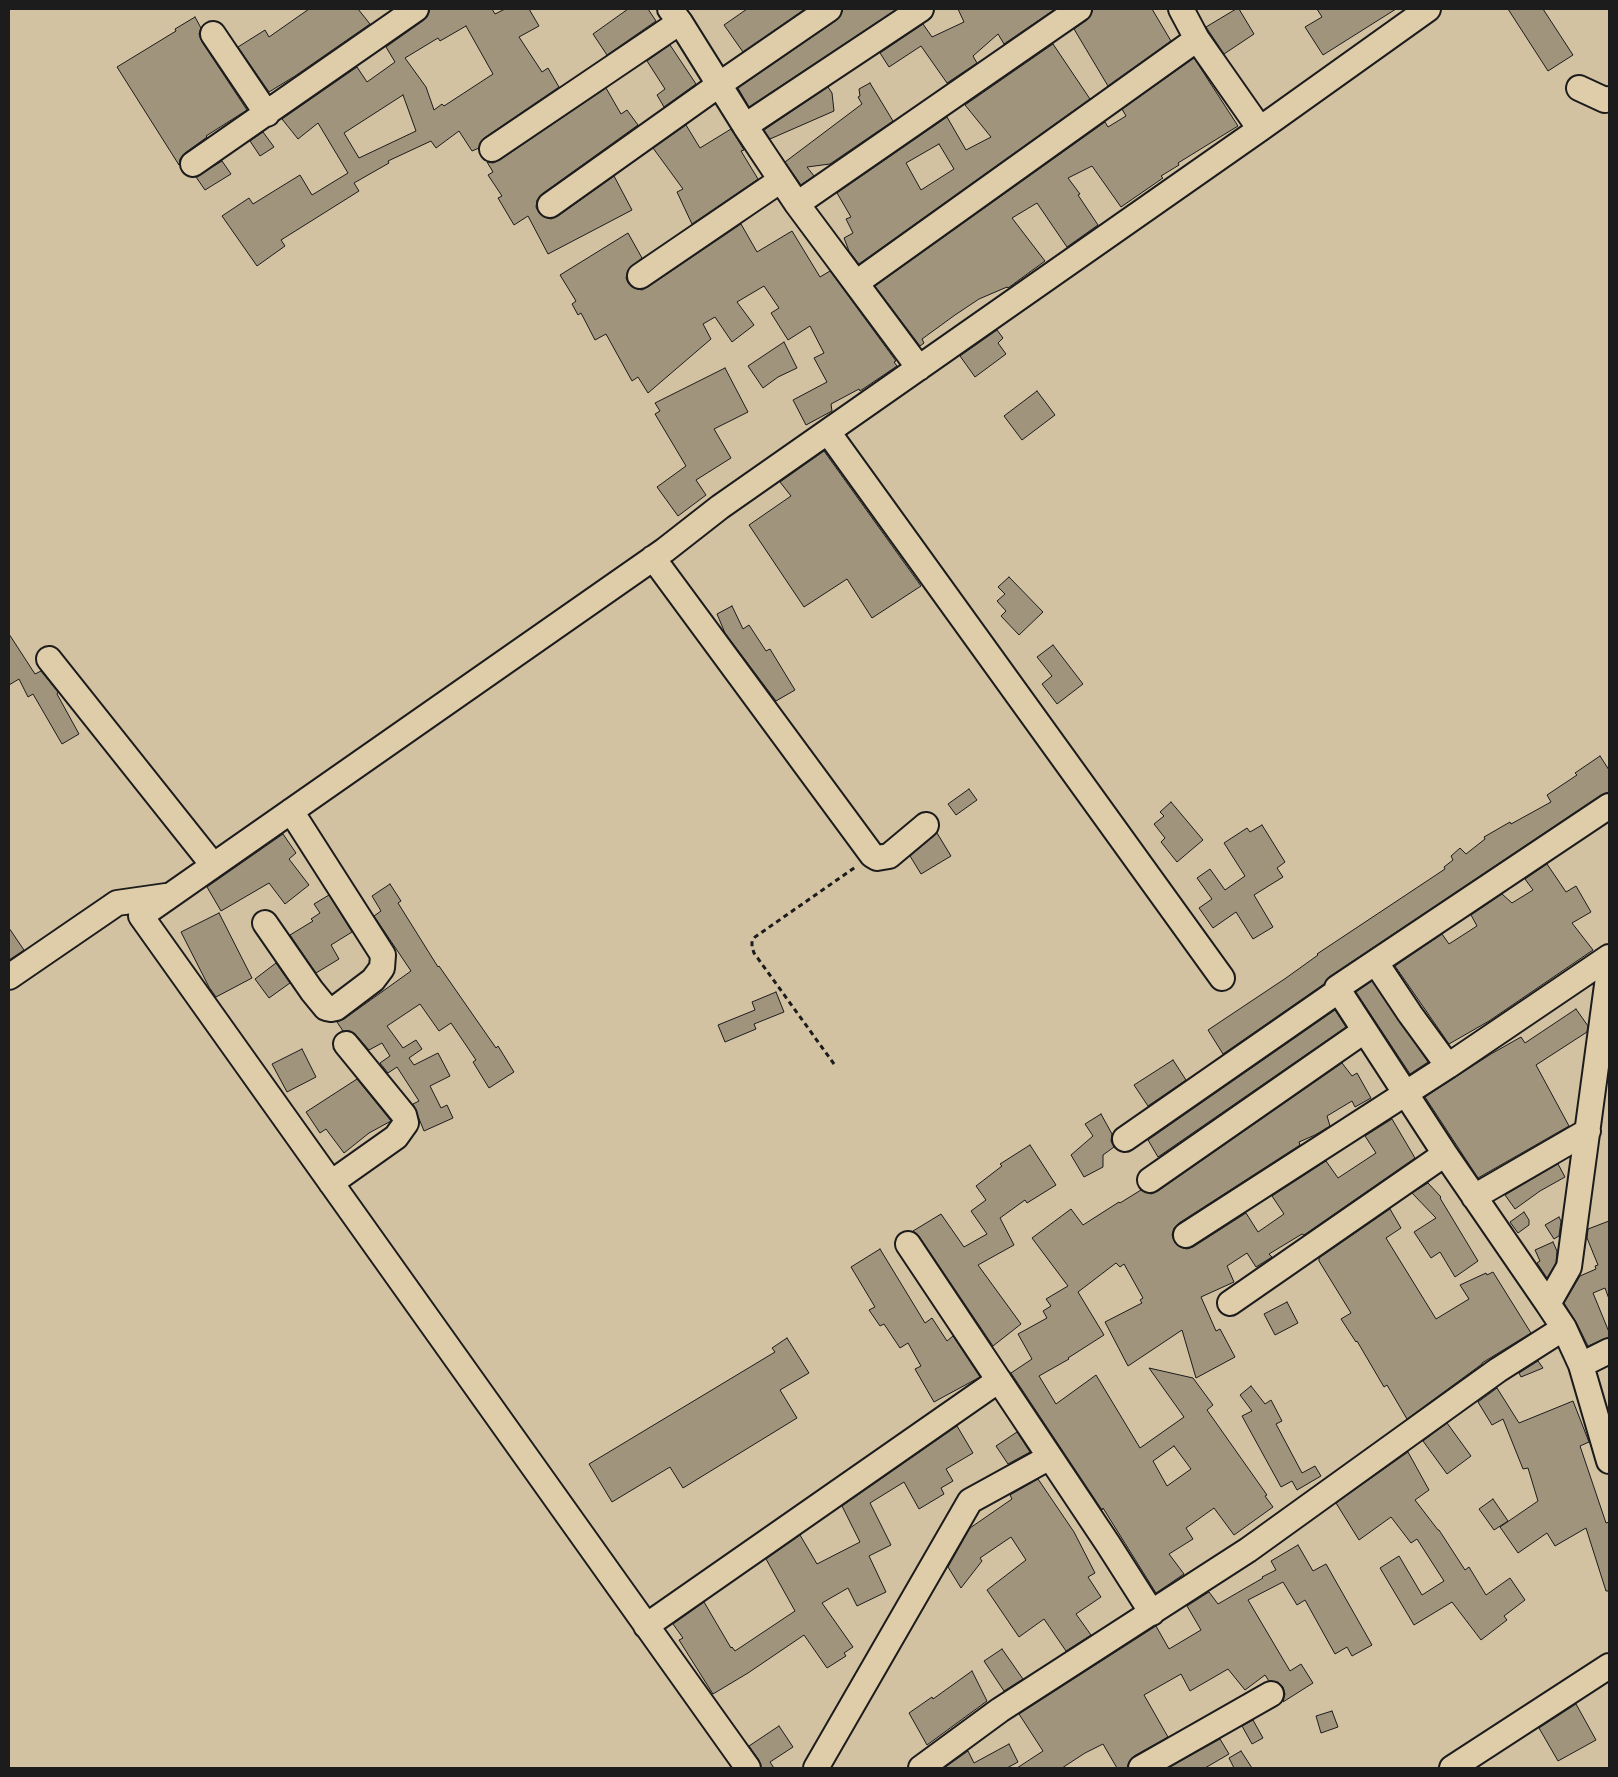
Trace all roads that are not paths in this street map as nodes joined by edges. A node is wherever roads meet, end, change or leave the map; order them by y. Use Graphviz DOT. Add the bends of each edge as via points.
graph roads {
  1 [pos="416,9"];
  2 [pos="829,9"];
  3 [pos="921,9"];
  4 [pos="1079,9"];
  5 [pos="1181,9"];
  6 [pos="1415,12"];
  7 [pos="675,15"];
  8 [pos="213,34"];
  9 [pos="1197,39"];
  10 [pos="720,84"];
  11 [pos="1579,88"];
  12 [pos="1609,99"];
  13 [pos="267,114"];
  14 [pos="745,126"];
  15 [pos="1260,129"];
  16 [pos="492,149"];
  17 [pos="193,164"];
  18 [pos="781,180"];
  19 [pos="797,204"];
  20 [pos="550,205"];
  21 [pos="640,276"];
  22 [pos="856,283"];
  23 [pos="919,368"];
  24 [pos="828,432"];
  25 [pos="653,558"];
  26 [pos="49,659"];
  27 [pos="1609,806"];
  28 [pos="291,811"];
  29 [pos="926,826"];
  30 [pos="213,865"];
  31 [pos="170,896"];
  32 [pos="265,923"];
  33 [pos="1609,957"];
  34 [pos="1376,962"];
  35 [pos="1609,970"];
  36 [pos="9,977"];
  37 [pos="1222,978"];
  38 [pos="1338,991"];
  39 [pos="1364,1032"];
  40 [pos="346,1044"];
  41 [pos="1448,1066"];
  42 [pos="1405,1093"];
  43 [pos="1588,1131"];
  44 [pos="1125,1139"];
  45 [pos="1445,1154"];
  46 [pos="1150,1180"];
  47 [pos="331,1183"];
  48 [pos="1474,1197"];
  49 [pos="1186,1235"];
  50 [pos="908,1244"];
  51 [pos="1230,1303"];
  52 [pos="1548,1304"];
  53 [pos="1564,1328"];
  54 [pos="1609,1351"];
  55 [pos="1582,1365"];
  56 [pos="999,1380"];
  57 [pos="1050,1457"];
  58 [pos="1609,1461"];
  59 [pos="1152,1613"];
  60 [pos="646,1626"];
  61 [pos="1609,1666"];
  62 [pos="1271,1694"];
  63 [pos="748,1768"];
  64 [pos="816,1768"];
  65 [pos="920,1768"];
  66 [pos="1141,1768"];
  67 [pos="1452,1768"];
  1 -- 13 [label="street"];
  2 -- 10 [label="street"];
  3 -- 14 [label="street"];
  4 -- 19 [label="street"];
  5 -- 9 [label="street"];
  6 -- 15 [label="street"];
  7 -- 10 [label="street"];
  7 -- 16 [label="street"];
  8 -- 13 [label="street"];
  9 -- 15 [label="street"];
  9 -- 22 [label="street"];
  10 -- 14 [label="street"];
  10 -- 20 [label="street"];
  11 -- 12 [label="street"];
  13 -- 17 [label="street"];
  14 -- 18 [label="street"];
  15 -- 23 [label="street"];
  18 -- 19 [label="street"];
  18 -- 21 [label="street"];
  19 -- 22 [label="street"];
  22 -- 23 [label="street"];
  23 -- 24 [label="street"];
  24 -- 25 [label="street"];
  24 -- 37 [label="street"];
  25 -- 28 [label="street"];
  25 -- 29 [label="street" via="872,856 889,856"];
  26 -- 30 [label="street"];
  27 -- 34 [label="street"];
  28 -- 30 [label="street"];
  28 -- 32 [label="street" via="383,955 382,968 373,980 336,1008 326,1008"];
  30 -- 31 [label="street"];
  31 -- 36 [label="street" via="116,903"];
  31 -- 47 [label="street" via="141,916"];
  33 -- 41 [label="street"];
  34 -- 38 [label="street" via="1337,988"];
  34 -- 41 [label="street"];
  35 -- 43 [label="street"];
  38 -- 39 [label="street"];
  38 -- 44 [label="street"];
  39 -- 42 [label="street"];
  39 -- 46 [label="street"];
  40 -- 47 [label="street" via="404,1116 406,1123 396,1138"];
  41 -- 42 [label="street"];
  42 -- 45 [label="street"];
  42 -- 49 [label="street"];
  43 -- 48 [label="street"];
  43 -- 52 [label="street" via="1569,1267"];
  45 -- 48 [label="street"];
  45 -- 51 [label="street"];
  47 -- 60 [label="street"];
  48 -- 52 [label="street"];
  50 -- 56 [label="street"];
  52 -- 53 [label="street"];
  53 -- 55 [label="street"];
  53 -- 59 [label="street" via="1498,1370 1248,1550"];
  54 -- 55 [label="street"];
  55 -- 58 [label="street"];
  56 -- 57 [label="street"];
  56 -- 60 [label="street"];
  57 -- 59 [label="street"];
  57 -- 64 [label="street" via="970,1501"];
  59 -- 65 [label="street" via="1000,1710"];
  60 -- 63 [label="street"];
  61 -- 67 [label="street"];
  62 -- 66 [label="street"];
}
